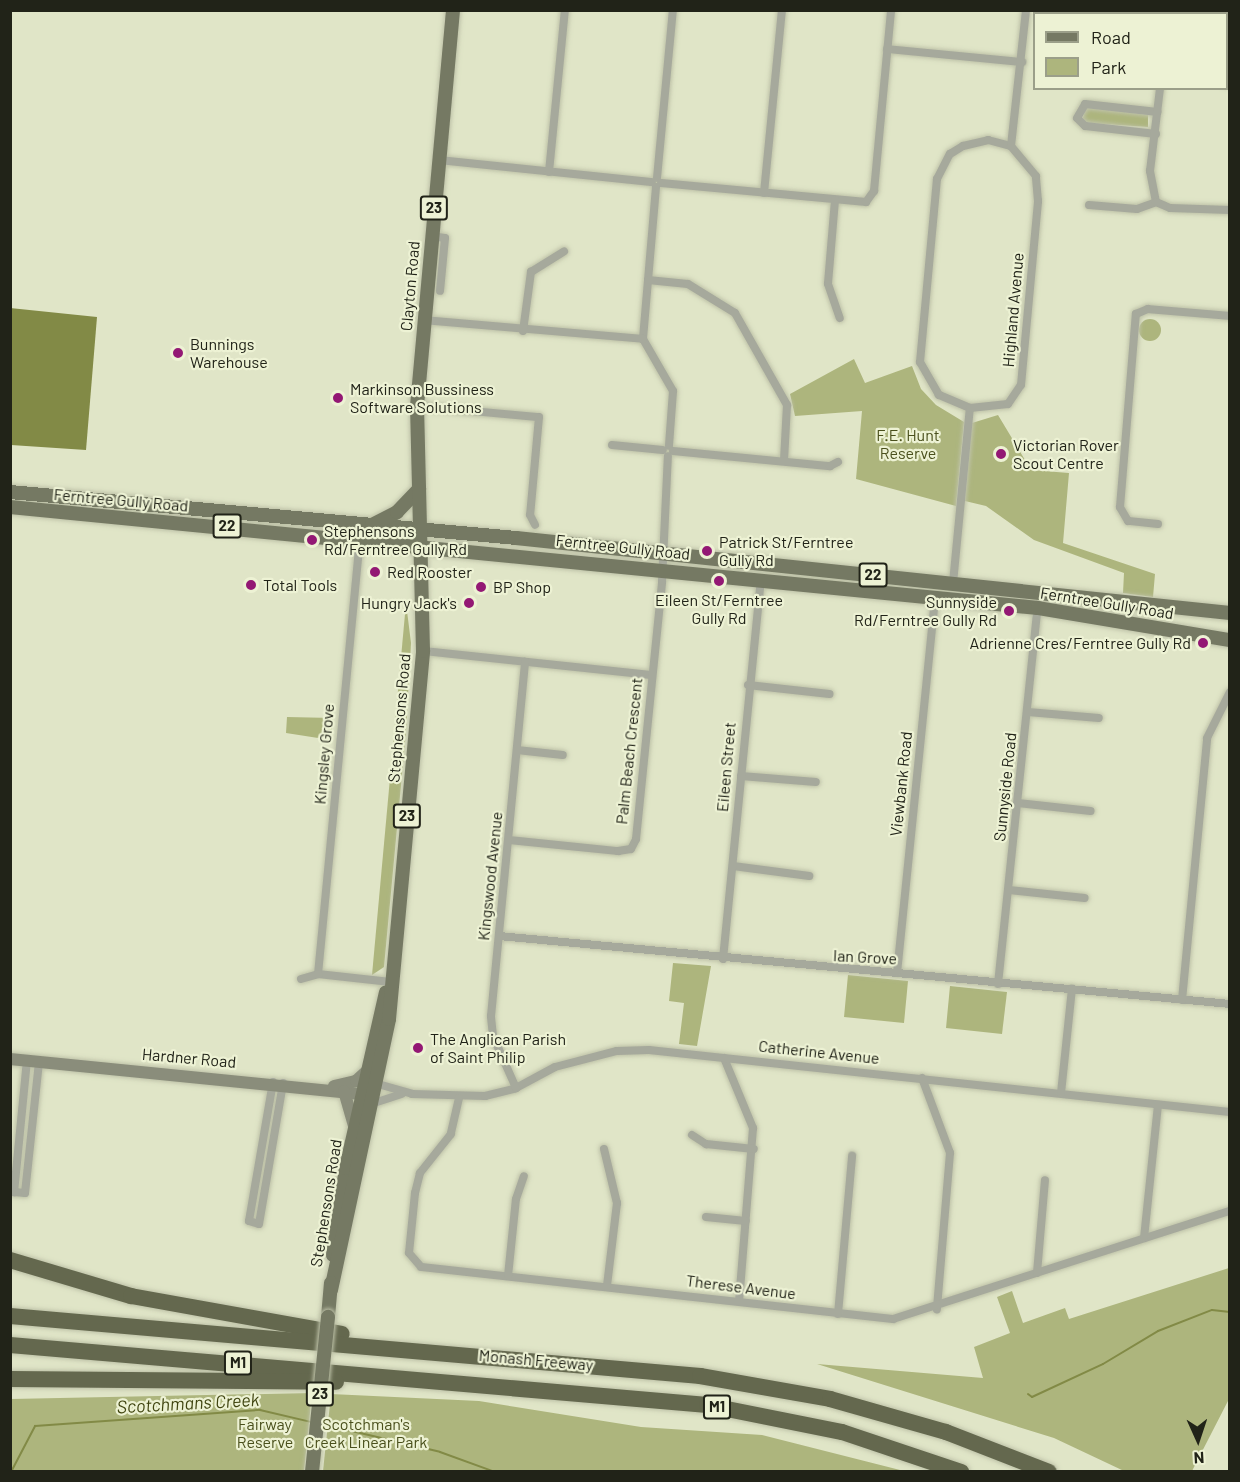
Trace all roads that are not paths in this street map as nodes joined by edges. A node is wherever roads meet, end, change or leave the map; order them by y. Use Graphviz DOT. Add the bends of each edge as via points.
graph roads {
  1 [pos="453,10"];
  2 [pos="565,10"];
  3 [pos="673,10"];
  4 [pos="782,10"];
  5 [pos="891,10"];
  6 [pos="1026,10"];
  7 [pos="1030,23"];
  8 [pos="887,49"];
  9 [pos="1022,62"];
  10 [pos="1160,90"];
  11 [pos="1158,112"];
  12 [pos="1156,134"];
  13 [pos="1011,146"];
  14 [pos="438,160"];
  15 [pos="549,171"];
  16 [pos="657,182"];
  17 [pos="764,193"];
  18 [pos="835,200"];
  19 [pos="1155,202"];
  20 [pos="1089,205"];
  21 [pos="1230,210"];
  22 [pos="431,237"];
  23 [pos="564,251"];
  24 [pos="648,280"];
  25 [pos="440,291"];
  26 [pos="1230,316"];
  27 [pos="840,318"];
  28 [pos="423,320"];
  29 [pos="523,331"];
  30 [pos="644,339"];
  31 [pos="417,406"];
  32 [pos="970,408"];
  33 [pos="612,445"];
  34 [pos="669,450"];
  35 [pos="784,461"];
  36 [pos="838,462"];
  37 [pos="419,489"];
  38 [pos="10,492"];
  39 [pos="10,507"];
  40 [pos="95,507"];
  41 [pos="290,524"];
  42 [pos="1158,524"];
  43 [pos="372,525"];
  44 [pos="535,525"];
  45 [pos="421,536"];
  46 [pos="360,538"];
  47 [pos="661,553"];
  48 [pos="662,568"];
  49 [pos="761,578"];
  50 [pos="953,583"];
  51 [pos="1039,592"];
  52 [pos="935,597"];
  53 [pos="1038,608"];
  54 [pos="1230,613"];
  55 [pos="1230,640"];
  56 [pos="423,651"];
  57 [pos="525,662"];
  58 [pos="652,675"];
  59 [pos="748,685"];
  60 [pos="1230,692"];
  61 [pos="830,694"];
  62 [pos="1028,712"];
  63 [pos="1099,718"];
  64 [pos="517,750"];
  65 [pos="563,755"];
  66 [pos="741,776"];
  67 [pos="816,782"];
  68 [pos="1018,803"];
  69 [pos="1091,811"];
  70 [pos="509,840"];
  71 [pos="733,866"];
  72 [pos="809,876"];
  73 [pos="1009,890"];
  74 [pos="1085,898"];
  75 [pos="499,936"];
  76 [pos="723,959"];
  77 [pos="318,974"];
  78 [pos="897,974"];
  79 [pos="301,979"];
  80 [pos="391,982"];
  81 [pos="999,984"];
  82 [pos="1072,989"];
  83 [pos="1182,1000"];
  84 [pos="1230,1004"];
  85 [pos="724,1058"];
  86 [pos="10,1059"];
  87 [pos="33,1061"];
  88 [pos="368,1070"];
  89 [pos="922,1078"];
  90 [pos="278,1082"];
  91 [pos="378,1084"];
  92 [pos="329,1087"];
  93 [pos="516,1088"];
  94 [pos="344,1091"];
  95 [pos="1061,1093"];
  96 [pos="412,1094"];
  97 [pos="369,1098"];
  98 [pos="459,1098"];
  99 [pos="1158,1105"];
  100 [pos="1230,1112"];
  101 [pos="354,1130"];
  102 [pos="20,1132"];
  103 [pos="30,1133"];
  104 [pos="692,1136"];
  105 [pos="604,1149"];
  106 [pos="754,1149"];
  107 [pos="852,1156"];
  108 [pos="259,1166"];
  109 [pos="269,1168"];
  110 [pos="524,1176"];
  111 [pos="1046,1180"];
  112 [pos="1230,1211"];
  113 [pos="706,1217"];
  114 [pos="746,1221"];
  115 [pos="1144,1238"];
  116 [pos="10,1260"];
  117 [pos="1037,1273"];
  118 [pos="508,1276"];
  119 [pos="607,1286"];
  120 [pos="331,1290"];
  121 [pos="739,1301"];
  122 [pos="937,1309"];
  123 [pos="838,1314"];
  124 [pos="10,1316"];
  125 [pos="10,1345"];
  126 [pos="458,1353"];
  127 [pos="10,1378"];
  128 [pos="466,1382"];
  129 [pos="312,1472"];
  130 [pos="960,1472"];
  131 [pos="1049,1472"];
  1 -- 14 [label="main road, Clayton Road / 23"];
  2 -- 15 [label="street"];
  3 -- 16 [label="street"];
  4 -- 17 [label="street"];
  5 -- 8 [label="street"];
  6 -- 7 [label="street"];
  7 -- 9 [label="street"];
  8 -- 9 [label="street"];
  8 -- 18 [label="street" via="874,191 866,202"];
  9 -- 13 [label="street"];
  10 -- 11 [label="street"];
  11 -- 12 [label="street"];
  11 -- 12 [label="street" via="1085,104 1077,118 1085,126"];
  12 -- 19 [label="street" via="1150,190"];
  13 -- 32 [label="street, Highland Avenue" via="1036,176 1038,201 1021,385 1008,404"];
  13 -- 32 [label="street" via="988,140 963,147 950,154 937,178 920,362 939,395"];
  14 -- 15 [label="street"];
  14 -- 22 [label="main road, Clayton Road / 23"];
  15 -- 16 [label="street"];
  16 -- 17 [label="street"];
  16 -- 24 [label="street"];
  17 -- 18 [label="street"];
  18 -- 27 [label="street" via="828,284"];
  19 -- 20 [label="street" via="1137,209"];
  19 -- 21 [label="street" via="1170,208"];
  22 -- 25 [label="street" via="445,238"];
  22 -- 28 [label="main road, Clayton Road / 23"];
  23 -- 29 [label="street" via="531,272"];
  24 -- 30 [label="street"];
  24 -- 35 [label="street" via="688,284 735,313 787,405"];
  26 -- 42 [label="street" via="1148,309 1136,314 1120,507 1128,521"];
  28 -- 29 [label="street"];
  28 -- 31 [label="main road, Clayton Road / 23"];
  29 -- 30 [label="street"];
  30 -- 34 [label="street, Palm Beach Crescent" via="673,391"];
  31 -- 37 [label="main road, Clayton Road / 23"];
  31 -- 44 [label="street" via="539,417 530,515"];
  32 -- 50 [label="street"];
  33 -- 34 [label="street"];
  34 -- 35 [label="street"];
  34 -- 47 [label="street, Palm Beach Crescent"];
  35 -- 36 [label="street"];
  37 -- 43 [label="main road" via="398,512"];
  37 -- 45 [label="main road, Clayton Road / 23"];
  38 -- 40 [label="main road, Ferntree Gully Road / 22"];
  39 -- 40 [label="main road, Ferntree Gully Road / 22"];
  40 -- 41 [label="main road, Ferntree Gully Road / 22"];
  41 -- 43 [label="main road, Ferntree Gully Road / 22"];
  41 -- 46 [label="main road, Ferntree Gully Road / 22"];
  43 -- 45 [label="main road, Ferntree Gully Road / 22"];
  45 -- 46 [label="main road, Ferntree Gully Road / 22"];
  45 -- 47 [label="main road, Ferntree Gully Road / 22"];
  45 -- 48 [label="main road, Ferntree Gully Road / 22"];
  45 -- 56 [label="main road, Stephensons Road / 23"];
  46 -- 77 [label="street, Kingsley Grove"];
  47 -- 48 [label="street, Palm Beach Crescent"];
  47 -- 50 [label="main road, Ferntree Gully Road / 22"];
  48 -- 49 [label="main road, Ferntree Gully Road / 22"];
  48 -- 58 [label="street, Palm Beach Crescent"];
  49 -- 52 [label="main road, Ferntree Gully Road / 22"];
  49 -- 59 [label="street, Eileen Street"];
  50 -- 51 [label="main road, Ferntree Gully Road / 22"];
  51 -- 53 [label="street, Sunnyside Road"];
  51 -- 54 [label="main road, Ferntree Gully Road / 22"];
  52 -- 53 [label="main road, Ferntree Gully Road / 22"];
  52 -- 78 [label="street, Viewbank Road"];
  53 -- 55 [label="main road, Ferntree Gully Road / 22"];
  53 -- 62 [label="street, Sunnyside Road"];
  56 -- 57 [label="street"];
  56 -- 80 [label="main road, Stephensons Road / 23"];
  57 -- 58 [label="street"];
  57 -- 64 [label="street, Kingswood Avenue"];
  58 -- 70 [label="street, Palm Beach Crescent" via="631,849"];
  59 -- 61 [label="street"];
  59 -- 66 [label="street, Eileen Street"];
  60 -- 83 [label="street" via="1207,738"];
  62 -- 63 [label="street"];
  62 -- 68 [label="street, Sunnyside Road"];
  64 -- 65 [label="street"];
  64 -- 70 [label="street, Kingswood Avenue"];
  66 -- 67 [label="street"];
  66 -- 71 [label="street, Eileen Street"];
  68 -- 69 [label="street"];
  68 -- 73 [label="street, Sunnyside Road"];
  70 -- 75 [label="street, Kingswood Avenue"];
  71 -- 72 [label="street"];
  71 -- 76 [label="street, Eileen Street"];
  73 -- 74 [label="street"];
  73 -- 81 [label="street, Sunnyside Road"];
  75 -- 76 [label="street, Ian Grove"];
  75 -- 93 [label="street, Kingswood Avenue" via="491,1016 493,1036"];
  76 -- 78 [label="street, Ian Grove"];
  77 -- 79 [label="street"];
  77 -- 80 [label="street"];
  78 -- 81 [label="street, Ian Grove"];
  80 -- 88 [label="main road, Stephensons Road / 23"];
  80 -- 91 [label="main road, Stephensons Road / 23"];
  81 -- 82 [label="street, Ian Grove"];
  82 -- 83 [label="street, Ian Grove"];
  82 -- 95 [label="street"];
  83 -- 84 [label="street, Ian Grove"];
  85 -- 89 [label="street, Catherine Avenue"];
  85 -- 93 [label="street, Catherine Avenue" via="617,1051 555,1066"];
  85 -- 106 [label="street" via="747,1107"];
  86 -- 87 [label="street, Hardner Road"];
  87 -- 90 [label="street, Hardner Road"];
  87 -- 102 [label="street"];
  87 -- 103 [label="street"];
  88 -- 92 [label="street" via="356,1081"];
  88 -- 97 [label="main road, Stephensons Road / 23"];
  89 -- 95 [label="street, Catherine Avenue"];
  89 -- 122 [label="street" via="950,1153"];
  90 -- 92 [label="street, Hardner Road"];
  90 -- 108 [label="street"];
  90 -- 109 [label="street"];
  91 -- 96 [label="street, Catherine Avenue"];
  91 -- 97 [label="main road"];
  92 -- 94 [label="street, Hardner Road"];
  93 -- 98 [label="street, Catherine Avenue"];
  94 -- 97 [label="street, Hardner Road"];
  94 -- 101 [label="street"];
  95 -- 99 [label="street, Catherine Avenue"];
  96 -- 97 [label="street, Catherine Avenue"];
  96 -- 98 [label="street, Catherine Avenue"];
  97 -- 101 [label="main road, Stephensons Road / 23"];
  97 -- 120 [label="main road, Stephensons Road / 23"];
  98 -- 118 [label="street, Therese Avenue" via="451,1134 420,1173 409,1253 421,1267"];
  99 -- 100 [label="street, Catherine Avenue"];
  99 -- 115 [label="street"];
  101 -- 120 [label="main road, Stephensons Road / 23"];
  102 -- 103 [label="street"];
  102 -- 103 [label="street" via="14,1192 25,1193"];
  104 -- 106 [label="street" via="706,1144"];
  105 -- 119 [label="street" via="617,1203"];
  106 -- 114 [label="street"];
  107 -- 123 [label="street"];
  108 -- 109 [label="street"];
  108 -- 109 [label="street" via="249,1221 259,1224"];
  110 -- 118 [label="street" via="516,1199"];
  111 -- 117 [label="street"];
  112 -- 115 [label="street, Therese Avenue"];
  113 -- 114 [label="street"];
  114 -- 121 [label="street"];
  115 -- 117 [label="street, Therese Avenue"];
  116 -- 126 [label="highway" via="142,1298"];
  117 -- 122 [label="street, Therese Avenue"];
  118 -- 119 [label="street, Therese Avenue"];
  119 -- 121 [label="street, Therese Avenue"];
  120 -- 129 [label="main road, Stephensons Road / 23, bridge"];
  121 -- 123 [label="street, Therese Avenue"];
  122 -- 123 [label="street, Therese Avenue" via="893,1319"];
  124 -- 126 [label="highway, Monash Freeway / M1"];
  125 -- 128 [label="highway, Monash Freeway / M1"];
  126 -- 131 [label="highway, Monash Freeway / M1" via="700,1376 830,1399 946,1432"];
  127 -- 128 [label="highway"];
  128 -- 130 [label="highway, Monash Freeway / M1" via="697,1404 786,1419"];
}
